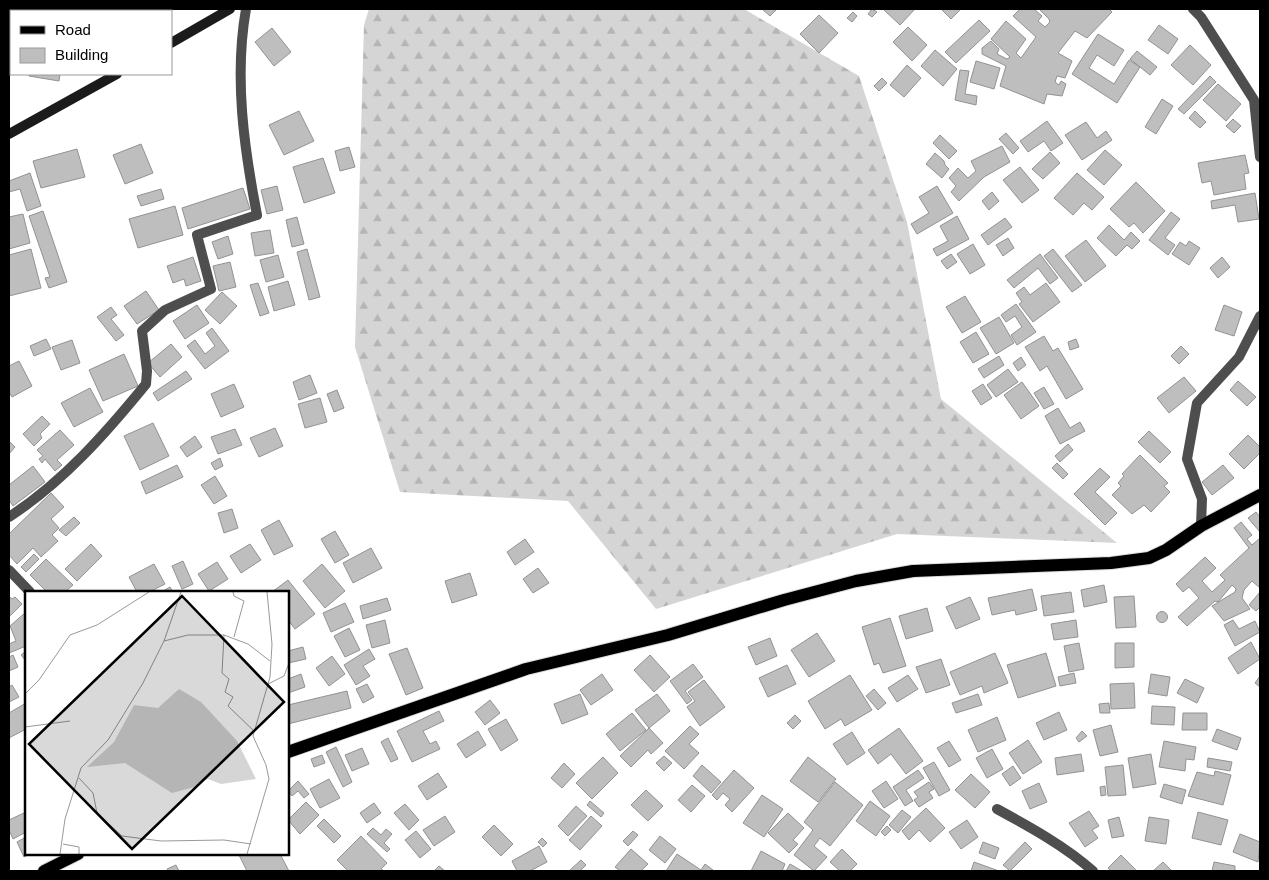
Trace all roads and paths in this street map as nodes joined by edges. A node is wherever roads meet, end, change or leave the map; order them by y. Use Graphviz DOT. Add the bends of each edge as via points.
graph roads {
  1 [pos="230,9"];
  2 [pos="246,9"];
  3 [pos="1193,9"];
  4 [pos="172,42"];
  5 [pos="116,75"];
  6 [pos="9,134"];
  7 [pos="1260,157"];
  8 [pos="1260,316"];
  9 [pos="1260,495"];
  10 [pos="9,517"];
  11 [pos="1201,526"];
  12 [pos="9,570"];
  13 [pos="29,591"];
  14 [pos="289,752"];
  15 [pos="997,808"];
  16 [pos="76,855"];
  17 [pos="44,871"];
  18 [pos="1092,871"];
  1 -- 4 [label="main road"];
  2 -- 10 [label="street" via="240,38 240,82 257,215 197,236 211,289 165,310 142,331 146,384 90,450"];
  3 -- 7 [label="street" via="1254,100"];
  5 -- 6 [label="main road"];
  8 -- 11 [label="street" via="1239,357 1197,403 1187,459 1202,499"];
  9 -- 11 [label="main road"];
  11 -- 14 [label="main road" via="1166,550 1132,561 914,571 856,582 668,635 526,669"];
  12 -- 13 [label="street"];
  15 -- 18 [label="street" via="1082,861"];
  16 -- 17 [label="main road"];
}
